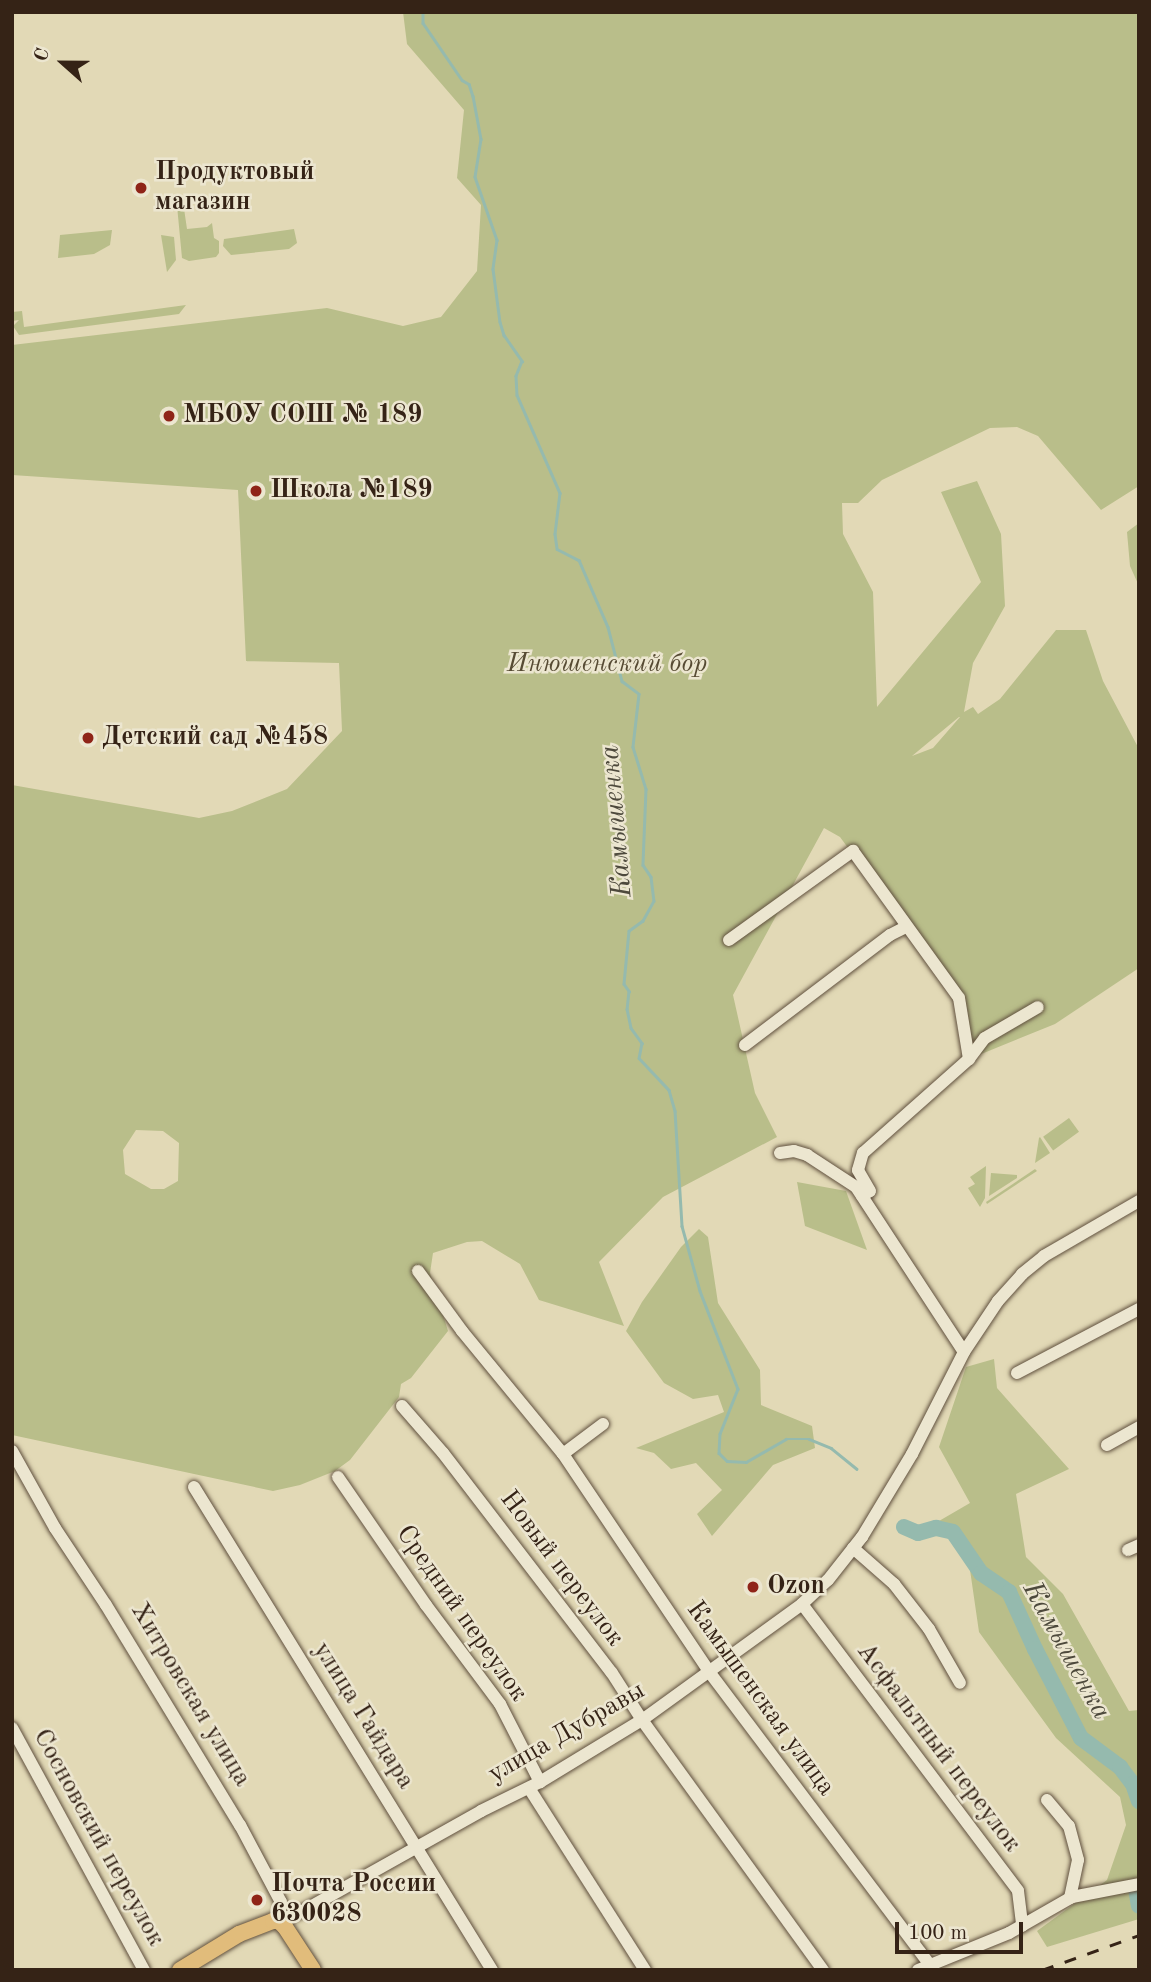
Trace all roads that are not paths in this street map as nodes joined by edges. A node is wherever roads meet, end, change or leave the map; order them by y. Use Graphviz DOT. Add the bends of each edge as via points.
graph roads {
  1 [pos="906,927"];
  2 [pos="729,940"];
  3 [pos="1038,1007"];
  4 [pos="745,1045"];
  5 [pos="969,1059"];
  6 [pos="780,1153"];
  7 [pos="862,1196"];
  8 [pos="1139,1201"];
  9 [pos="418,1270"];
  10 [pos="1139,1309"];
  11 [pos="964,1352"];
  12 [pos="1017,1373"];
  13 [pos="402,1406"];
  14 [pos="604,1424"];
  15 [pos="1139,1427"];
  16 [pos="1108,1445"];
  17 [pos="12,1451"];
  18 [pos="563,1454"];
  19 [pos="338,1477"];
  20 [pos="194,1488"];
  21 [pos="853,1548"];
  22 [pos="802,1604"];
  23 [pos="710,1673"];
  24 [pos="960,1683"];
  25 [pos="642,1720"];
  26 [pos="12,1728"];
  27 [pos="534,1785"];
  28 [pos="1047,1800"];
  29 [pos="417,1848"];
  30 [pos="1139,1884"];
  31 [pos="1070,1898"];
  32 [pos="279,1921"];
  33 [pos="1022,1926"];
  34 [pos="924,1967"];
  35 [pos="144,1970"];
  36 [pos="180,1970"];
  37 [pos="313,1970"];
  38 [pos="492,1970"];
  39 [pos="645,1970"];
  40 [pos="823,1970"];
  1 -- 2 [label="street" via="853,851"];
  1 -- 4 [label="street"];
  1 -- 5 [label="street" via="958,998"];
  3 -- 5 [label="street" via="985,1038"];
  5 -- 7 [label="street" via="863,1153 858,1170 870,1191"];
  6 -- 7 [label="street" via="807,1155"];
  7 -- 11 [label="street"];
  8 -- 11 [label="street, улица Дубравы" via="1073,1237 1021,1273"];
  9 -- 18 [label="street, Камышенская улица"];
  10 -- 12 [label="street"];
  11 -- 21 [label="street, улица Дубравы" via="912,1454"];
  13 -- 25 [label="street, Новый переулок" via="545,1583"];
  14 -- 18 [label="street"];
  15 -- 16 [label="street"];
  17 -- 32 [label="street, Хитровская улица" via="240,1825 281,1902"];
  18 -- 23 [label="street, Камышенская улица"];
  19 -- 27 [label="street, Средний переулок" via="500,1703"];
  20 -- 29 [label="street, улица Гайдара"];
  21 -- 22 [label="street, улица Дубравы"];
  21 -- 24 [label="street" via="894,1584 929,1629"];
  22 -- 23 [label="street, улица Дубравы"];
  22 -- 33 [label="street, Асфальтный переулок" via="1018,1891"];
  23 -- 25 [label="street, улица Дубравы"];
  23 -- 34 [label="street, Камышенская улица"];
  25 -- 27 [label="street, улица Дубравы"];
  25 -- 40 [label="street, Новый переулок"];
  26 -- 35 [label="street, Сосновский переулок"];
  27 -- 29 [label="street, улица Дубравы"];
  27 -- 39 [label="street, Средний переулок"];
  28 -- 31 [label="street" via="1069,1826 1079,1860"];
  29 -- 32 [label="street, улица Дубравы"];
  29 -- 38 [label="street, улица Гайдара"];
  30 -- 31 [label="street"];
  31 -- 33 [label="street"];
  32 -- 36 [label="main road, улица Дубравы" via="239,1934"];
  32 -- 37 [label="main road, Хитровская улица"];
  33 -- 34 [label="street"];
}
